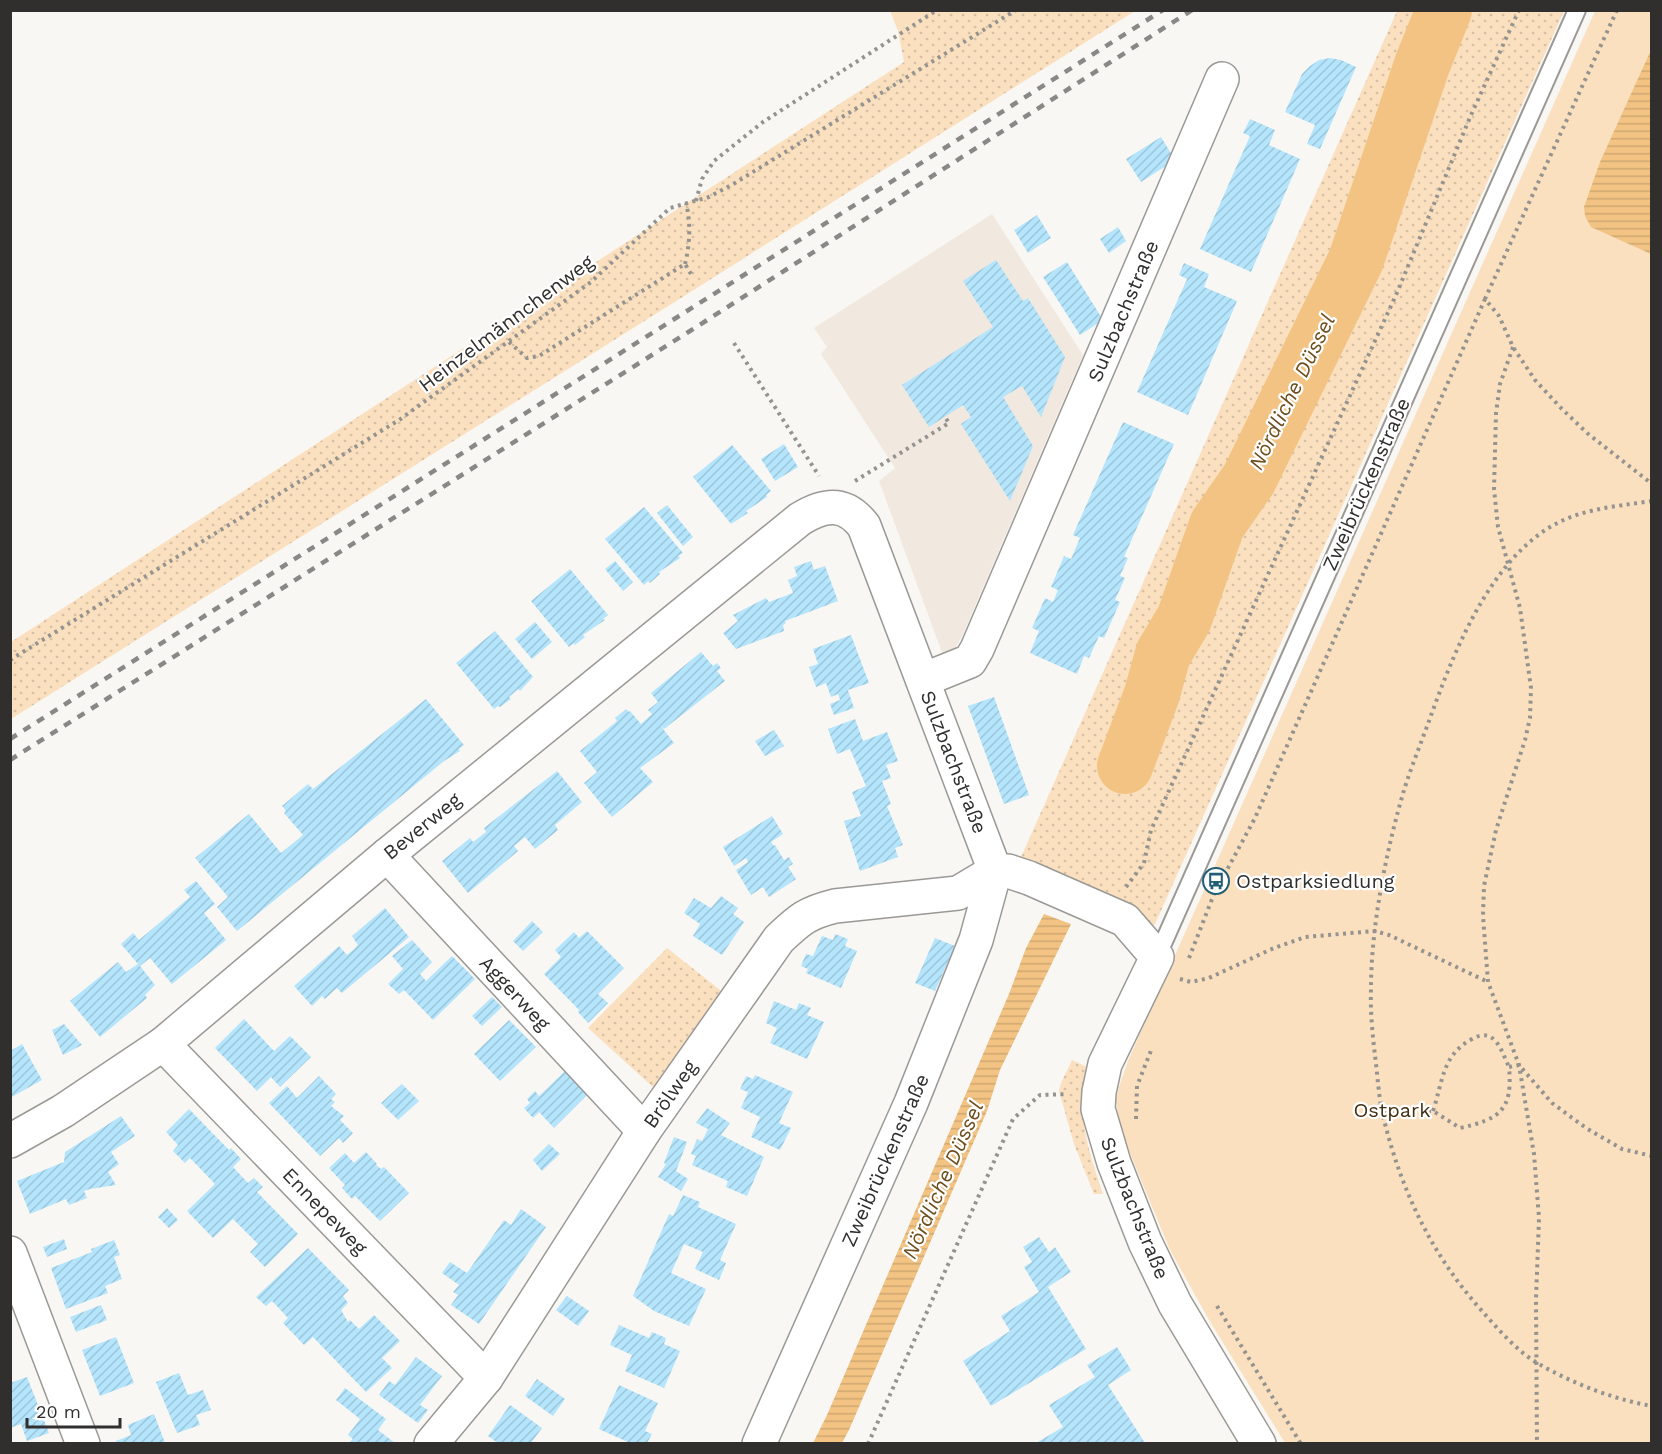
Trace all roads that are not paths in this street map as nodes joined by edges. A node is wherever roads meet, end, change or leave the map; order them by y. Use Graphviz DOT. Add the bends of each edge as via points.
graph roads {
  1 [pos="1577,10"];
  2 [pos="1222,79"];
  3 [pos="830,507"];
  4 [pos="923,680"];
  5 [pos="387,855"];
  6 [pos="996,871"];
  7 [pos="1157,957"];
  8 [pos="163,1044"];
  9 [pos="644,1131"];
  10 [pos="10,1141"];
  11 [pos="10,1253"];
  12 [pos="486,1378"];
  13 [pos="83,1443"];
  14 [pos="431,1443"];
  15 [pos="759,1443"];
  16 [pos="1260,1443"];
  1 -- 7 [label="lane, Zweibrückenstraße"];
  2 -- 4 [label="street, Sulzbachstraße" via="977,649 970,661"];
  3 -- 4 [label="street, Sulzbachstraße" via="850,512 864,526"];
  3 -- 5 [label="street, Beverweg" via="800,519"];
  4 -- 6 [label="street, Sulzbachstraße"];
  5 -- 8 [label="street, Beverweg"];
  5 -- 9 [label="street, Aggerweg"];
  6 -- 7 [label="street" via="1029,878 1125,920"];
  6 -- 9 [label="street, Brölweg" via="958,893 835,906 800,919 779,939"];
  6 -- 15 [label="street, Zweibrückenstraße" via="976,940 911,1103"];
  7 -- 16 [label="street, Sulzbachstraße" via="1105,1064 1098,1109 1145,1242 1175,1304"];
  8 -- 10 [label="street, Beverweg" via="63,1111"];
  8 -- 12 [label="street, Ennepeweg"];
  9 -- 12 [label="street, Brölweg"];
  11 -- 13 [label="street"];
  12 -- 14 [label="street, Brölweg"];
}
